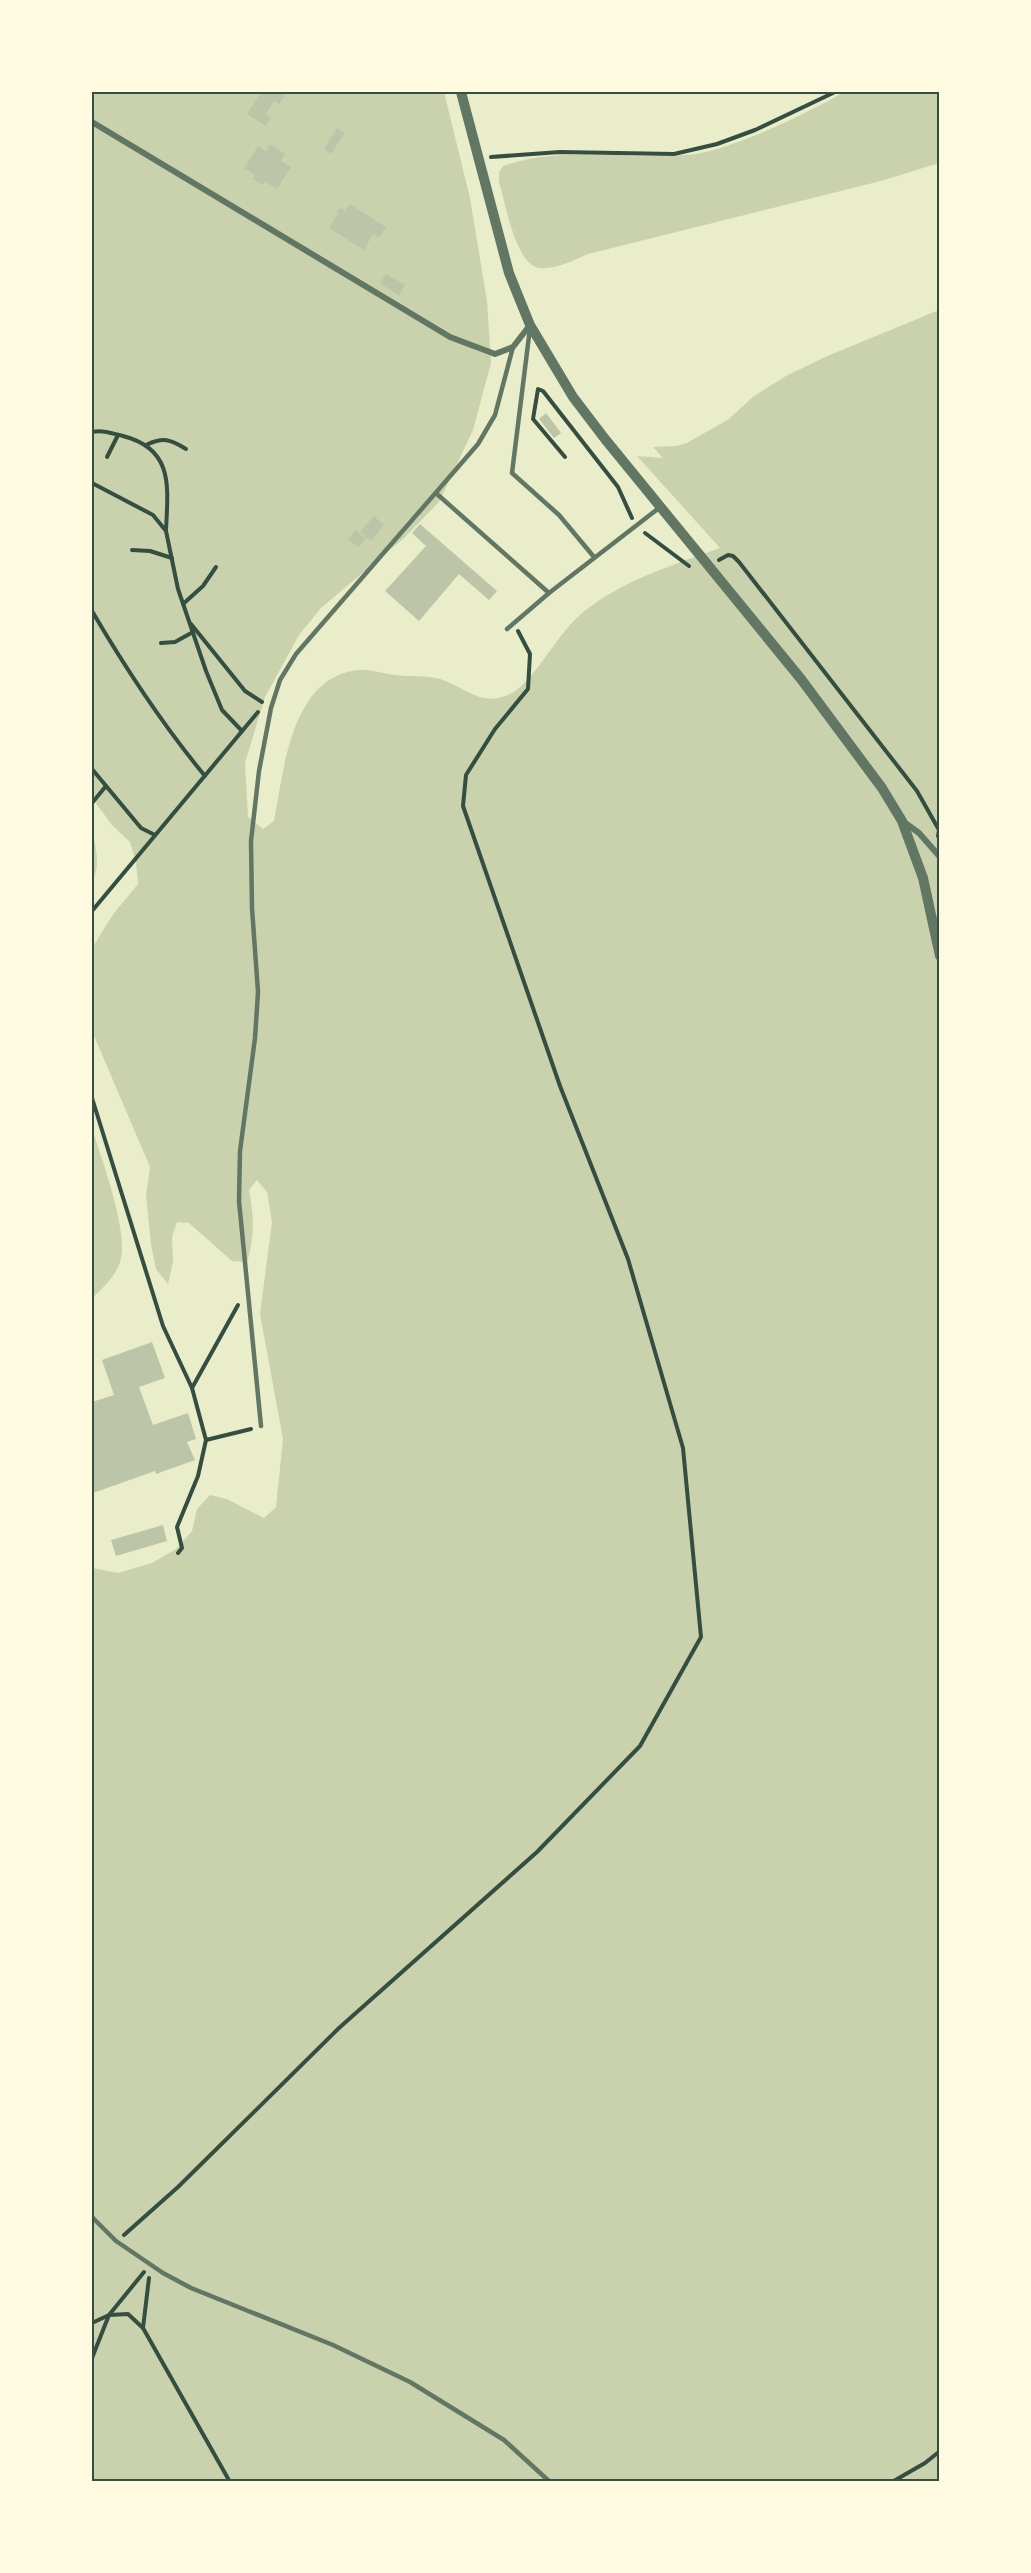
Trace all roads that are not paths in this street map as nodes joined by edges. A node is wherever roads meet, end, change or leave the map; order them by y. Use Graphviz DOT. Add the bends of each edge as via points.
graph roads {
  1 [pos="461,92"];
  2 [pos="92,122"];
  3 [pos="530,325"];
  4 [pos="513,347"];
  5 [pos="437,494"];
  6 [pos="661,507"];
  7 [pos="594,557"];
  8 [pos="549,593"];
  9 [pos="507,629"];
  10 [pos="902,821"];
  11 [pos="939,857"];
  12 [pos="939,956"];
  13 [pos="261,1426"];
  14 [pos="92,2217"];
  15 [pos="550,2481"];
  1 -- 3 [label="street" via="509,273"];
  2 -- 4 [label="street" via="450,337 495,354"];
  3 -- 4 [label="street"];
  3 -- 6 [label="street" via="573,397"];
  3 -- 7 [label="lane" via="512,472 559,515"];
  4 -- 5 [label="lane" via="495,415 478,444"];
  5 -- 8 [label="lane"];
  5 -- 13 [label="lane" via="296,654 276,691 259,771 251,841 258,992 240,1151 239,1201"];
  6 -- 7 [label="lane"];
  6 -- 10 [label="street" via="850,742"];
  7 -- 8 [label="lane"];
  8 -- 9 [label="lane"];
  10 -- 11 [label="street" via="919,833"];
  10 -- 12 [label="street" via="923,878"];
  14 -- 15 [label="lane" via="116,2241 191,2288 333,2344 410,2382 504,2440"];
}
